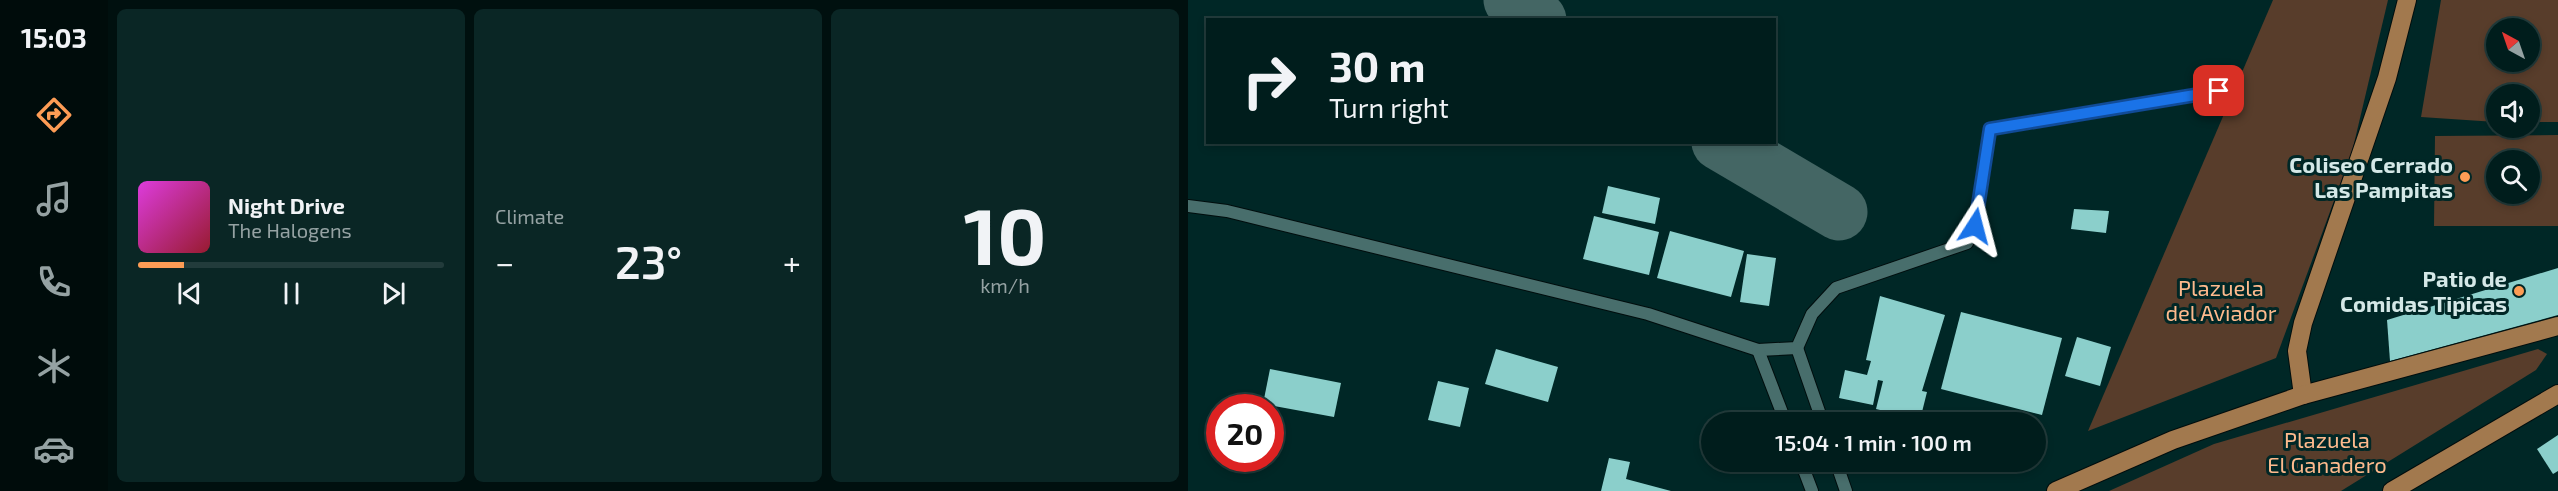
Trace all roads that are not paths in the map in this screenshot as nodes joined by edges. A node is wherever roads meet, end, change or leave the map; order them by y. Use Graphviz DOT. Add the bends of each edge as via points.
graph roads {
  1 [pos="2407,0"];
  2 [pos="2219,91"];
  3 [pos="1188,206"];
  4 [pos="2558,326"];
  5 [pos="1797,348"];
  6 [pos="1758,350"];
  7 [pos="2558,394"];
  8 [pos="2303,395"];
  9 [pos="1782,412"];
  10 [pos="1819,412"];
  11 [pos="1805,472"];
  12 [pos="1839,472"];
  13 [pos="1812,491"];
  14 [pos="1846,491"];
  15 [pos="2056,491"];
  16 [pos="2392,491"];
  1 -- 8 [label="main road" via="2387,78 2303,323 2297,351"];
  2 -- 5 [label="lane" via="1990,129 1975,226 1967,243 1836,288 1812,314"];
  3 -- 6 [label="lane" via="1227,211 1648,314"];
  4 -- 8 [label="main road"];
  5 -- 6 [label="lane"];
  5 -- 10 [label="lane"];
  6 -- 9 [label="lane"];
  7 -- 16 [label="main road"];
  8 -- 15 [label="main road" via="2173,440"];
  11 -- 13 [label="lane"];
  12 -- 14 [label="lane"];
}
